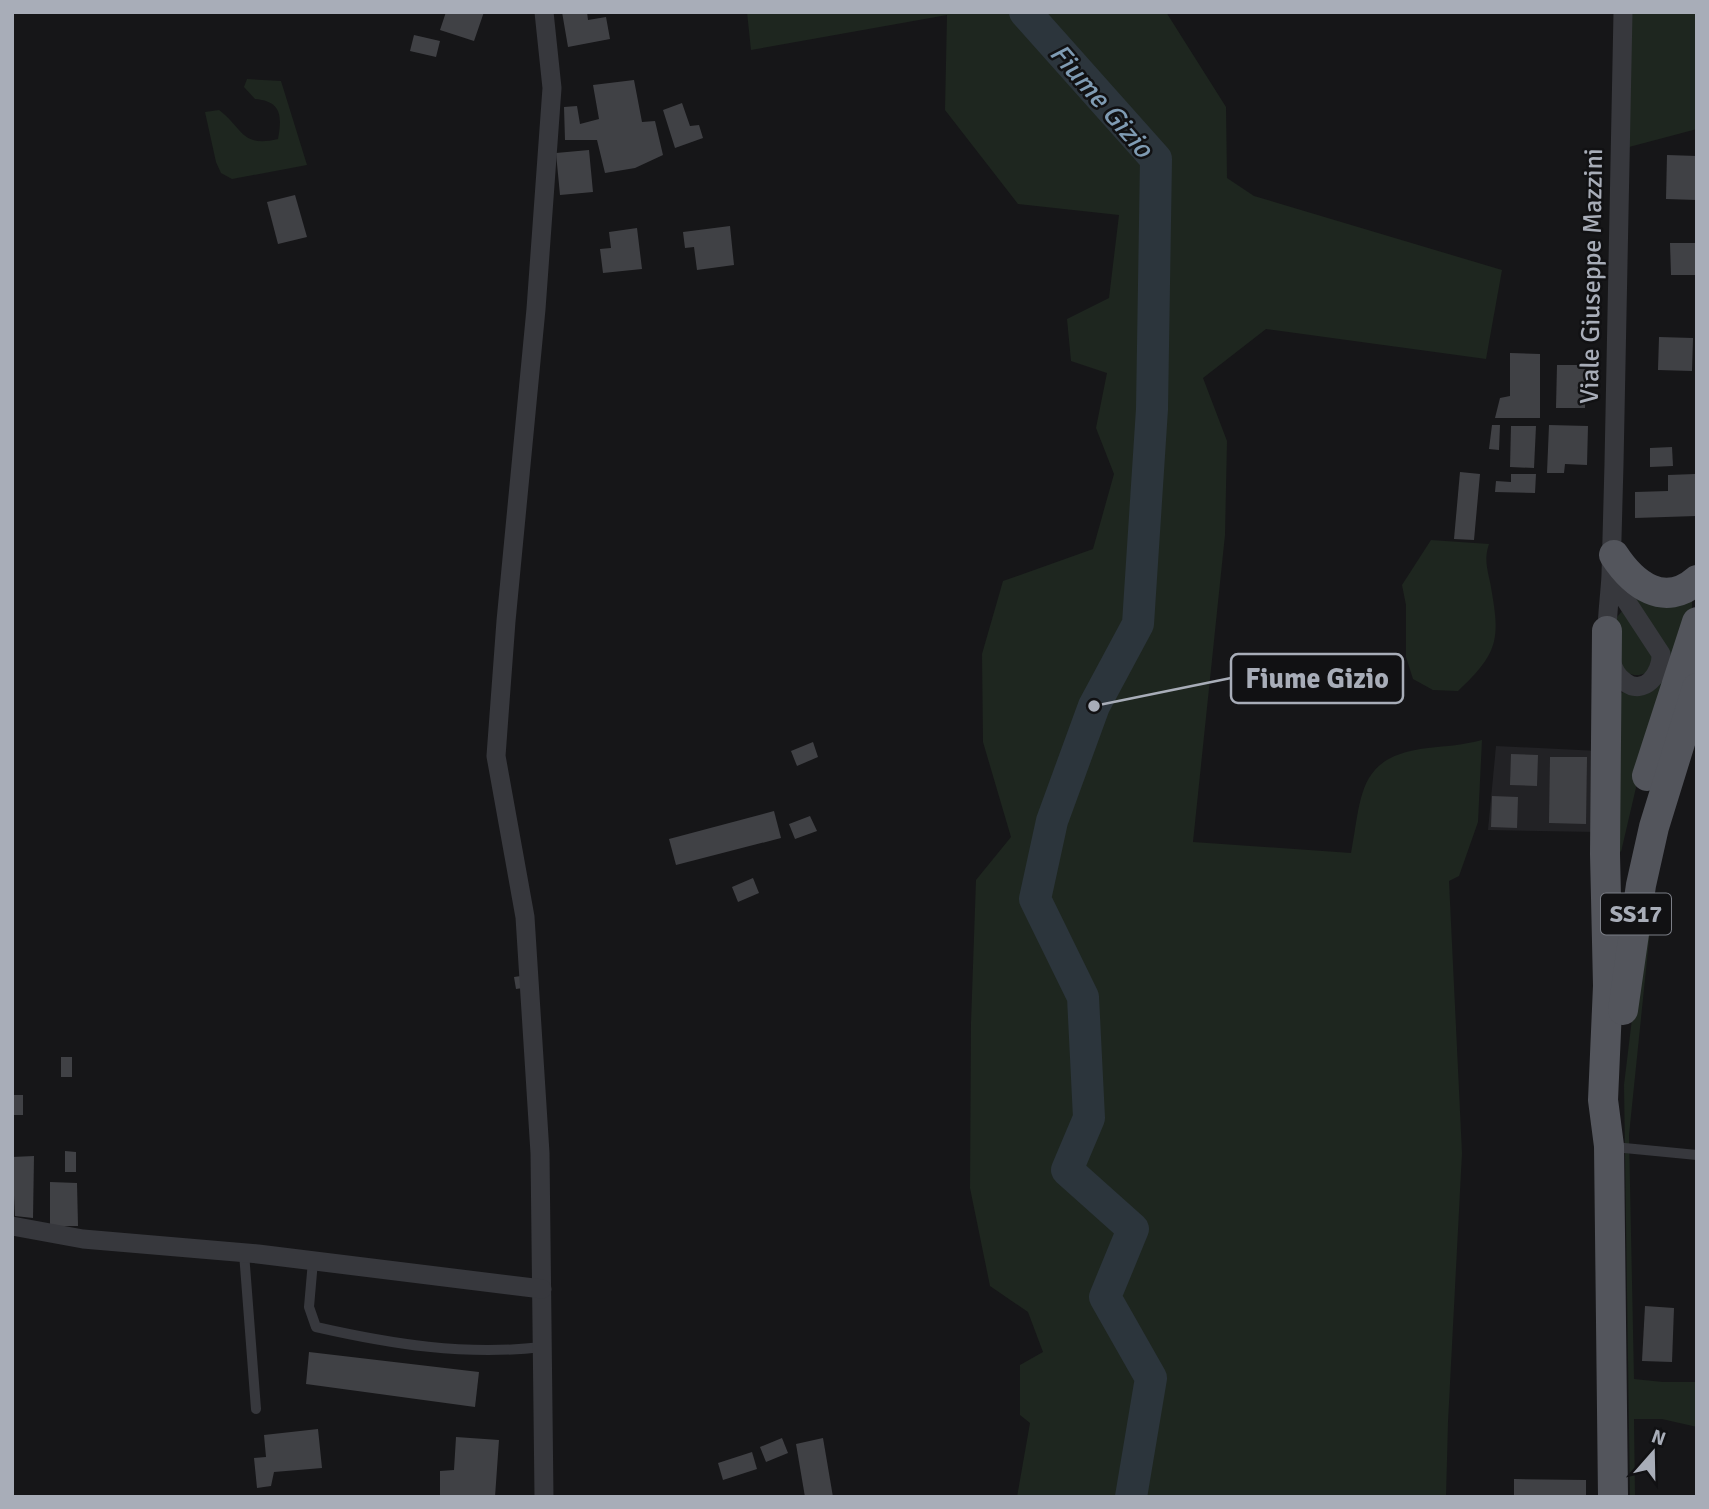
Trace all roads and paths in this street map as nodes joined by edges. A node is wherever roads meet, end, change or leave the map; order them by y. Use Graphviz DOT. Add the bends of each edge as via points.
graph roads {
  1 [pos="544,12"];
  2 [pos="1623,12"];
  3 [pos="1613,548"];
  4 [pos="1697,580"];
  5 [pos="1697,622"];
  6 [pos="1607,631"];
  7 [pos="1697,688"];
  8 [pos="1608,986"];
  9 [pos="1609,1146"];
  10 [pos="1697,1155"];
  11 [pos="12,1226"];
  12 [pos="244,1253"];
  13 [pos="313,1261"];
  14 [pos="542,1289"];
  15 [pos="542,1347"];
  16 [pos="256,1409"];
  17 [pos="544,1497"];
  18 [pos="1613,1497"];
  1 -- 14 [label="street" via="552,88 496,756 525,917 540,1153"];
  2 -- 3 [label="street, Viale Giuseppe Mazzini"];
  3 -- 4 [label="main road" via="1629,576 1655,591 1680,590"];
  3 -- 6 [label="street, Viale Giuseppe Mazzini"];
  3 -- 6 [label="street, Viale Giuseppe Mazzini" via="1623,596 1661,654 1653,680 1635,687 1621,678 1609,654"];
  5 -- 8 [label="main road, SS17" via="1637,813"];
  6 -- 8 [label="main road"];
  7 -- 9 [label="main road, SS17" via="1663,793 1641,885"];
  8 -- 9 [label="main road, SS17" via="1603,1100"];
  9 -- 10 [label="lane"];
  9 -- 18 [label="main road, SS17"];
  11 -- 12 [label="street" via="83,1239"];
  12 -- 13 [label="street"];
  12 -- 16 [label="lane"];
  13 -- 14 [label="street"];
  13 -- 15 [label="lane" via="309,1307 316,1327 390,1343 502,1352"];
  14 -- 15 [label="street"];
  15 -- 17 [label="street"];
}
